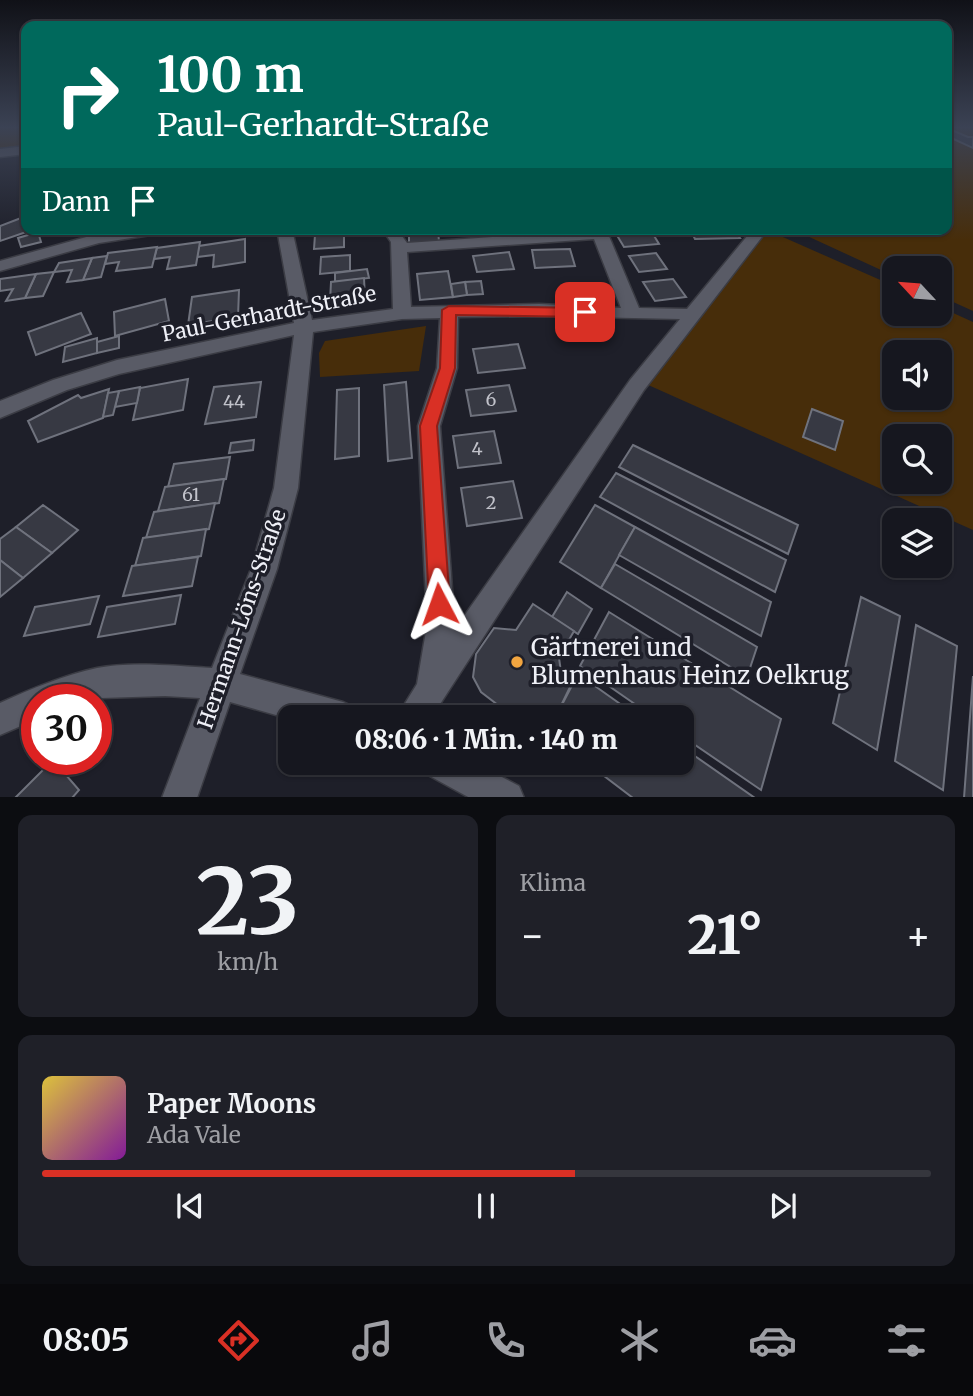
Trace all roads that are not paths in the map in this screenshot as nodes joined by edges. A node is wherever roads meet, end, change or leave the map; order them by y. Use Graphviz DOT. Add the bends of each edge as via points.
graph roads {
  1 [pos="122,235"];
  2 [pos="285,235"];
  3 [pos="394,235"];
  4 [pos="511,235"];
  5 [pos="601,235"];
  6 [pos="756,235"];
  7 [pos="489,236"];
  8 [pos="399,248"];
  9 [pos="0,266"];
  10 [pos="449,310"];
  11 [pos="402,313"];
  12 [pos="681,313"];
  13 [pos="632,314"];
  14 [pos="304,327"];
  15 [pos="0,410"];
  16 [pos="96,684"];
  17 [pos="222,684"];
  18 [pos="426,696"];
  19 [pos="296,705"];
  20 [pos="420,705"];
  21 [pos="21,710"];
  22 [pos="0,719"];
  23 [pos="464,775"];
  24 [pos="179,797"];
  25 [pos="507,797"];
  1 -- 9 [label="street"];
  2 -- 14 [label="street, Hermann-Löns-Straße"];
  3 -- 8 [label="street"];
  4 -- 7 [label="street"];
  5 -- 13 [label="street"];
  6 -- 18 [label="street" via="637,385"];
  7 -- 8 [label="street"];
  8 -- 11 [label="street"];
  10 -- 11 [label="street, Paul-Gerhardt-Straße"];
  10 -- 13 [label="street, Paul-Gerhardt-Straße"];
  10 -- 18 [label="street" via="447,368 429,426 441,625"];
  11 -- 14 [label="street, Paul-Gerhardt-Straße"];
  12 -- 13 [label="street, Paul-Gerhardt-Straße"];
  14 -- 15 [label="street, Paul-Gerhardt-Straße" via="117,367"];
  14 -- 17 [label="street, Hermann-Löns-Straße" via="286,488 264,569"];
  16 -- 17 [label="street"];
  17 -- 19 [label="street"];
  17 -- 24 [label="street, Hermann-Löns-Straße"];
  18 -- 20 [label="street"];
  21 -- 22 [label="street"];
  23 -- 25 [label="street"];
}
